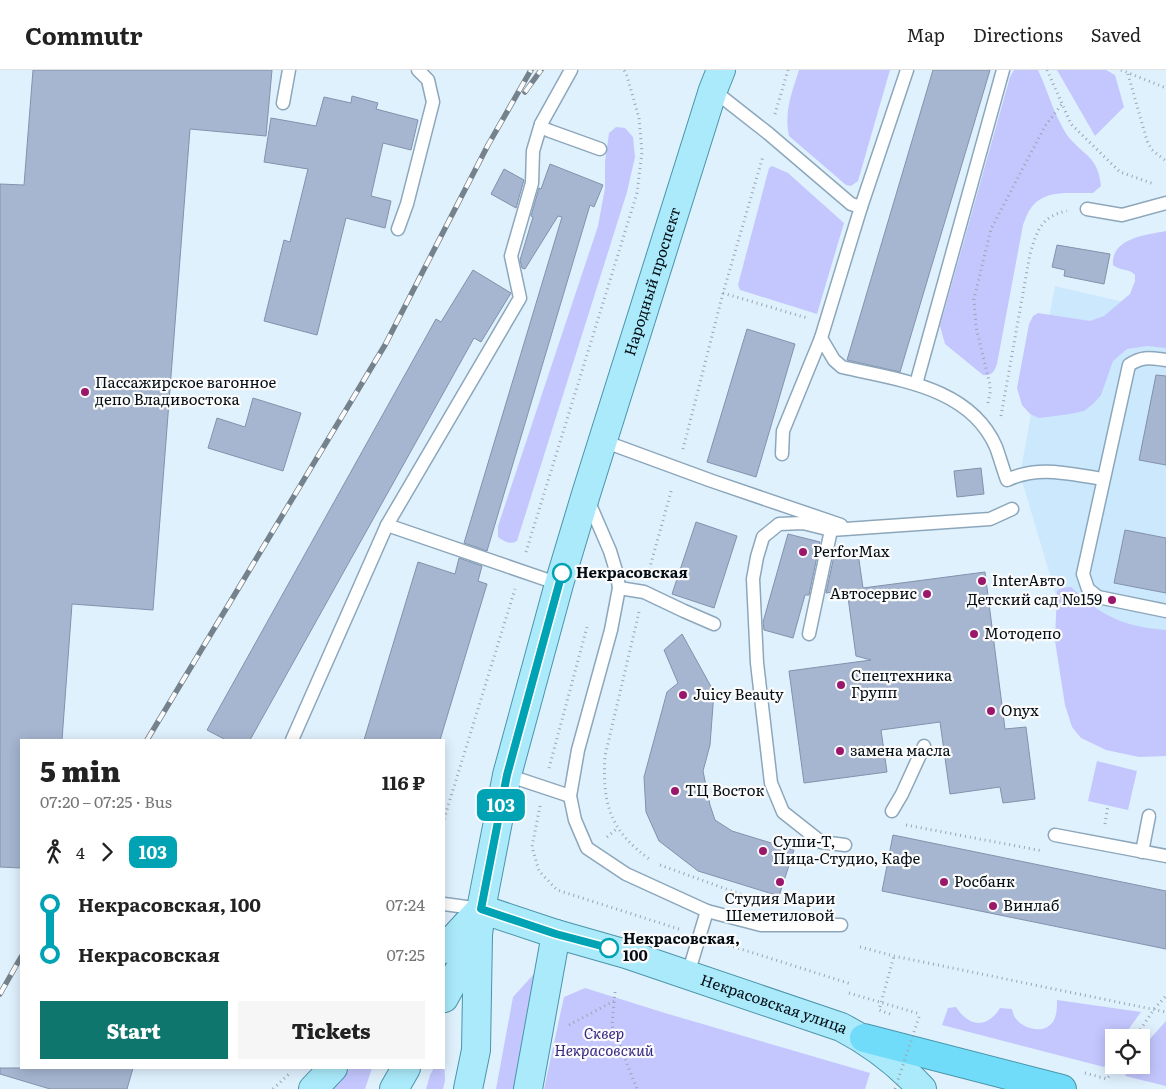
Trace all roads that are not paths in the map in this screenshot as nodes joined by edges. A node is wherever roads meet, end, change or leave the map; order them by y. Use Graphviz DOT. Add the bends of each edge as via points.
graph roads {
  1 [pos="289,70"];
  2 [pos="418,70"];
  3 [pos="571,70"];
  4 [pos="908,70"];
  5 [pos="1003,70"];
  6 [pos="717,80"];
  7 [pos="283,103"];
  8 [pos="541,124"];
  9 [pos="600,150"];
  10 [pos="1166,203"];
  11 [pos="861,208"];
  12 [pos="1087,209"];
  13 [pos="398,229"];
  14 [pos="820,338"];
  15 [pos="1166,360"];
  16 [pos="916,384"];
  17 [pos="603,441"];
  18 [pos="782,454"];
  19 [pos="1103,479"];
  20 [pos="586,494"];
  21 [pos="1012,509"];
  22 [pos="387,525"];
  23 [pos="852,528"];
  24 [pos="831,530"];
  25 [pos="558,584"];
  26 [pos="619,588"];
  27 [pos="1166,611"];
  28 [pos="714,624"];
  29 [pos="809,634"];
  30 [pos="292,739"];
  31 [pos="924,746"];
  32 [pos="507,775"];
  33 [pos="570,796"];
  34 [pos="892,811"];
  35 [pos="1149,816"];
  36 [pos="1055,835"];
  37 [pos="844,845"];
  38 [pos="1142,852"];
  39 [pos="1166,856"];
  40 [pos="445,904"];
  41 [pos="481,909"];
  42 [pos="708,911"];
  43 [pos="841,925"];
  44 [pos="556,934"];
  45 [pos="478,935"];
  46 [pos="445,948"];
  47 [pos="688,974"];
  48 [pos="445,996"];
  49 [pos="864,1038"];
  50 [pos="333,1069"];
  51 [pos="405,1069"];
  52 [pos="314,1088"];
  53 [pos="394,1089"];
  54 [pos="468,1089"];
  55 [pos="528,1089"];
  56 [pos="922,1089"];
  57 [pos="1062,1089"];
  1 -- 7 [label="lane"];
  2 -- 13 [label="lane" via="428,80 433,102"];
  3 -- 8 [label="lane"];
  4 -- 11 [label="lane"];
  5 -- 16 [label="lane"];
  6 -- 11 [label="lane" via="769,134 851,204"];
  6 -- 17 [label="main road, Народный проспект"];
  8 -- 9 [label="lane" via="550,132"];
  8 -- 22 [label="lane" via="533,150 532,183 511,256 520,298"];
  10 -- 12 [label="lane" via="1122,215"];
  11 -- 14 [label="lane"];
  14 -- 16 [label="lane" via="842,367"];
  14 -- 18 [label="lane" via="783,431"];
  15 -- 19 [label="lane" via="1138,359 1129,365"];
  16 -- 19 [label="lane" via="958,402 980,422 995,446 1006,480 1020,474 1045,471"];
  17 -- 20 [label="main road, Народный проспект"];
  17 -- 23 [label="lane"];
  19 -- 27 [label="lane" via="1083,574 1088,589 1098,597"];
  20 -- 25 [label="main road, Народный проспект"];
  20 -- 26 [label="lane" via="610,551"];
  21 -- 23 [label="lane" via="990,519"];
  22 -- 25 [label="lane"];
  22 -- 30 [label="lane"];
  23 -- 24 [label="lane"];
  24 -- 29 [label="lane"];
  24 -- 37 [label="lane" via="803,523 778,524 763,537 756,557 753,588 757,663 771,783 783,812 821,842"];
  25 -- 32 [label="main road, Народный проспект"];
  26 -- 28 [label="lane" via="644,592"];
  26 -- 33 [label="lane" via="611,630 578,750"];
  31 -- 34 [label="lane"];
  32 -- 33 [label="lane"];
  32 -- 41 [label="main road, Народный проспект"];
  33 -- 42 [label="lane" via="574,820 587,848 626,874"];
  35 -- 38 [label="lane"];
  36 -- 38 [label="lane"];
  38 -- 39 [label="lane"];
  40 -- 41 [label="lane"];
  41 -- 44 [label="main road, Некрасовская улица"];
  41 -- 45 [label="main road, Народный проспект"];
  41 -- 46 [label="main road"];
  42 -- 43 [label="lane" via="761,925"];
  42 -- 47 [label="lane"];
  44 -- 47 [label="main road, Некрасовская улица"];
  44 -- 55 [label="main road"];
  45 -- 48 [label="main road"];
  45 -- 54 [label="main road, Народный проспект" via="476,1050"];
  47 -- 49 [label="main road, Некрасовская улица"];
  49 -- 56 [label="main road, Некрасовская улица" via="902,1068"];
  49 -- 57 [label="highway"];
  50 -- 52 [label="main road"];
  51 -- 53 [label="main road"];
}
